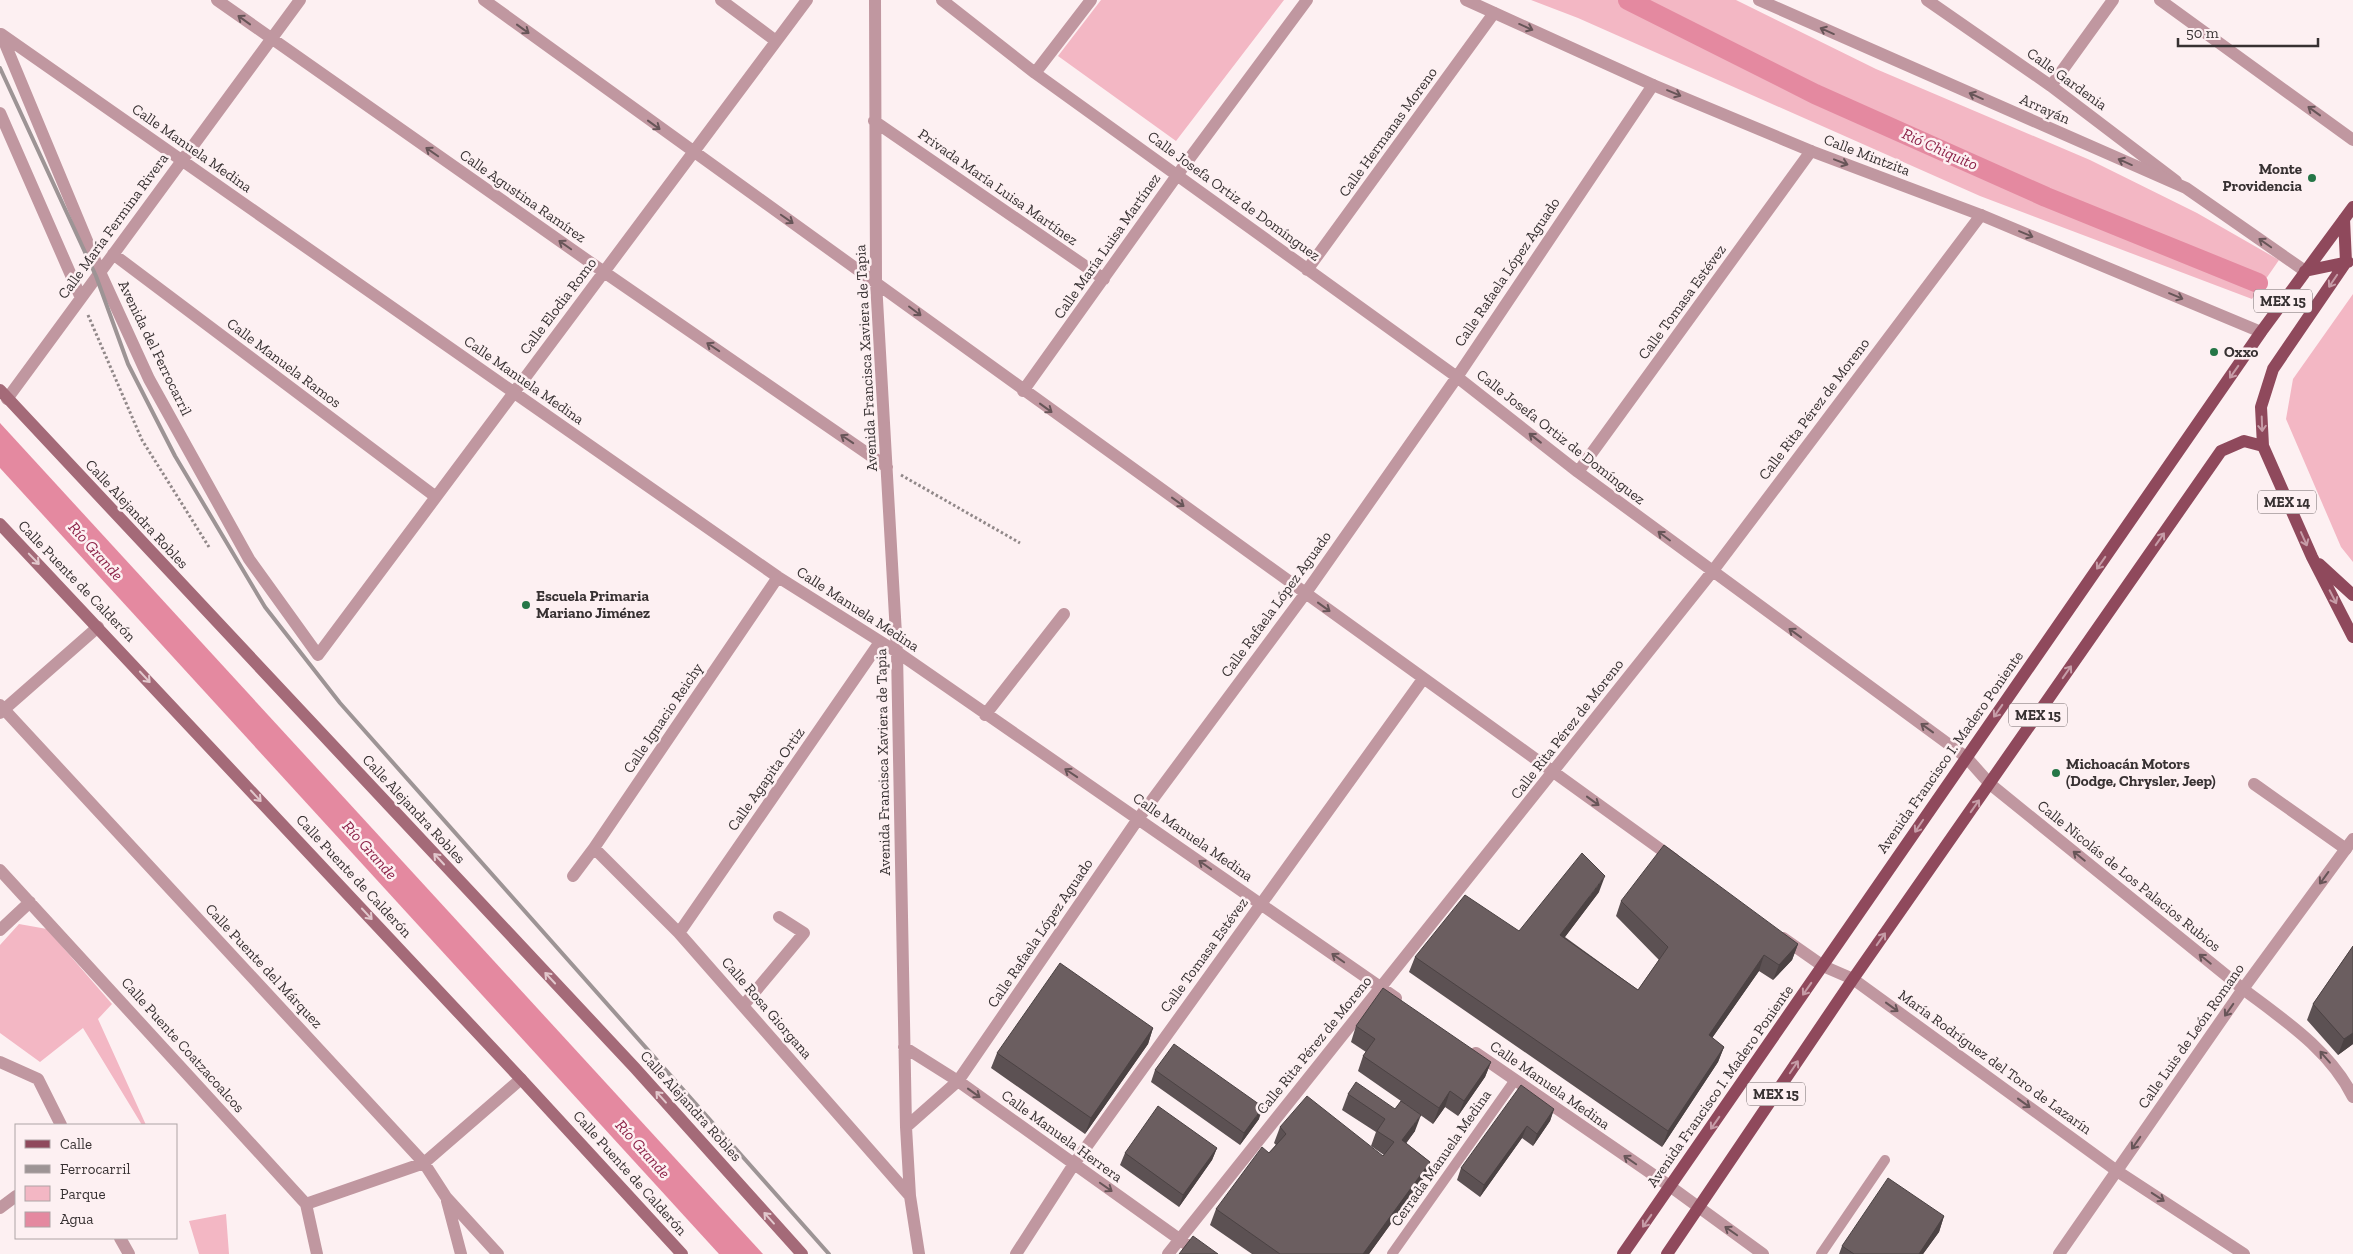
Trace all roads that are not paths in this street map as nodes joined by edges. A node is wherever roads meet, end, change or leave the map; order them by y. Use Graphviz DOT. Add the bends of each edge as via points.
graph roads {
  1 [pos="217,0"];
  2 [pos="300,0"];
  3 [pos="484,0"];
  4 [pos="721,0"];
  5 [pos="807,0"];
  6 [pos="875,0"];
  7 [pos="942,0"];
  8 [pos="1091,0"];
  9 [pos="1307,0"];
  10 [pos="1466,0"];
  11 [pos="1758,0"];
  12 [pos="1927,0"];
  13 [pos="2113,0"];
  14 [pos="2160,0"];
  15 [pos="1782,5"];
  16 [pos="1494,13"];
  17 [pos="1,34"];
  18 [pos="272,40"];
  19 [pos="776,41"];
  20 [pos="1035,73"];
  21 [pos="1653,84"];
  22 [pos="2051,86"];
  23 [pos="0,112"];
  24 [pos="874,121"];
  25 [pos="2353,140"];
  26 [pos="1811,151"];
  27 [pos="693,153"];
  28 [pos="182,160"];
  29 [pos="1178,174"];
  30 [pos="2186,188"];
  31 [pos="2353,207"];
  32 [pos="1980,215"];
  33 [pos="2344,219"];
  34 [pos="113,254"];
  35 [pos="2349,262"];
  36 [pos="1307,270"];
  37 [pos="2305,271"];
  38 [pos="100,272"];
  39 [pos="604,272"];
  40 [pos="1104,279"];
  41 [pos="876,282"];
  42 [pos="81,298"];
  43 [pos="2261,332"];
  44 [pos="1457,377"];
  45 [pos="1023,391"];
  46 [pos="514,393"];
  47 [pos="3,394"];
  48 [pos="2263,446"];
  49 [pos="887,467"];
  50 [pos="1578,472"];
  51 [pos="436,497"];
  52 [pos="0,524"];
  53 [pos="2312,557"];
  54 [pos="1712,572"];
  55 [pos="778,576"];
  56 [pos="1305,594"];
  57 [pos="2353,595"];
  58 [pos="1064,614"];
  59 [pos="98,627"];
  60 [pos="2353,637"];
  61 [pos="880,642"];
  62 [pos="897,652"];
  63 [pos="318,655"];
  64 [pos="1424,679"];
  65 [pos="1,709"];
  66 [pos="985,715"];
  67 [pos="1966,757"];
  68 [pos="1553,772"];
  69 [pos="1990,784"];
  70 [pos="2254,784"];
  71 [pos="1138,819"];
  72 [pos="2349,844"];
  73 [pos="594,848"];
  74 [pos="1685,867"];
  75 [pos="0,870"];
  76 [pos="573,876"];
  77 [pos="30,902"];
  78 [pos="1261,905"];
  79 [pos="779,917"];
  80 [pos="0,930"];
  81 [pos="1774,931"];
  82 [pos="679,934"];
  83 [pos="1823,966"];
  84 [pos="1853,979"];
  85 [pos="1381,987"];
  86 [pos="2243,989"];
  87 [pos="1404,1004"];
  88 [pos="743,1006"];
  89 [pos="904,1047"];
  90 [pos="1467,1047"];
  91 [pos="0,1062"];
  92 [pos="522,1079"];
  93 [pos="1514,1080"];
  94 [pos="958,1081"];
  95 [pos="2353,1097"];
  96 [pos="60,1124"];
  97 [pos="906,1127"];
  98 [pos="1885,1160"];
  99 [pos="424,1163"];
  100 [pos="1074,1164"];
  101 [pos="2117,1171"];
  102 [pos="1670,1187"];
  103 [pos="910,1196"];
  104 [pos="15,1197"];
  105 [pos="446,1198"];
  106 [pos="306,1204"];
  107 [pos="0,1208"];
  108 [pos="1698,1209"];
  109 [pos="121,1239"];
  110 [pos="1179,1240"];
  111 [pos="2227,1249"];
  112 [pos="129,1254"];
  113 [pos="317,1254"];
  114 [pos="461,1254"];
  115 [pos="498,1254"];
  116 [pos="682,1254"];
  117 [pos="802,1254"];
  118 [pos="919,1254"];
  119 [pos="1016,1254"];
  120 [pos="1168,1254"];
  121 [pos="1200,1254"];
  122 [pos="1392,1254"];
  123 [pos="1623,1254"];
  124 [pos="1667,1254"];
  125 [pos="1763,1254"];
  126 [pos="1821,1254"];
  127 [pos="2059,1254"];
  128 [pos="2244,1254"];
  18 -- 1 [label="street, Calle Agustina Ramírez, one-way"];
  2 -- 18 [label="street, Calle María Fermina Rivera"];
  3 -- 27 [label="street, one-way"];
  4 -- 19 [label="street"];
  5 -- 19 [label="street, Calle Elodia Romo"];
  6 -- 24 [label="street, Avenida Francisca Xaviera de Tapia"];
  7 -- 20 [label="street, Calle Josefa Ortiz de Domínguez"];
  8 -- 20 [label="street"];
  9 -- 29 [label="street, Calle María Luisa Martínez"];
  10 -- 16 [label="street, Calle Mintzita"];
  11 -- 15 [label="street, Arrayán"];
  12 -- 22 [label="street, Calle Gardenia"];
  13 -- 22 [label="street"];
  25 -- 14 [label="street, one-way"];
  30 -- 15 [label="street, Arrayán, one-way"];
  16 -- 21 [label="street, Calle Mintzita, one-way"];
  16 -- 36 [label="street, Calle Hermanas Moreno"];
  17 -- 28 [label="street, Calle Manuela Medina"];
  17 -- 38 [label="street, Avenida del Ferrocarril"];
  18 -- 28 [label="street, Calle María Fermina Rivera"];
  39 -- 18 [label="street, Calle Agustina Ramírez, one-way"];
  19 -- 27 [label="street, Calle Elodia Romo"];
  20 -- 29 [label="street, Calle Josefa Ortiz de Domínguez"];
  21 -- 26 [label="street, Calle Mintzita, one-way"];
  21 -- 44 [label="street, Calle Rafaela López Aguado"];
  22 -- 30 [label="street, Calle Gardenia"];
  23 -- 42 [label="street"];
  24 -- 40 [label="street, Privada María Luisa Martínez"];
  24 -- 41 [label="street, Avenida Francisca Xaviera de Tapia"];
  26 -- 32 [label="street, Calle Mintzita, one-way"];
  26 -- 50 [label="street, Calle Tomasa Estévez"];
  27 -- 39 [label="street, Calle Elodia Romo"];
  27 -- 41 [label="street, one-way"];
  28 -- 34 [label="street, Calle María Fermina Rivera"];
  28 -- 46 [label="street, Calle Manuela Medina"];
  29 -- 36 [label="street, Calle Josefa Ortiz de Domínguez"];
  29 -- 40 [label="street, Calle María Luisa Martínez"];
  37 -- 30 [label="street, Arrayán, one-way"];
  31 -- 33 [label="main road, MEX 15"];
  32 -- 43 [label="street, Calle Mintzita, one-way"];
  32 -- 54 [label="street, Calle Rita Pérez de Moreno"];
  33 -- 35 [label="main road"];
  33 -- 37 [label="main road, MEX 15"];
  34 -- 38 [label="street, Calle María Fermina Rivera"];
  34 -- 51 [label="street, Calle Manuela Ramos"];
  35 -- 37 [label="main road"];
  35 -- 48 [label="main road, one-way" via="2273,369 2261,407"];
  36 -- 44 [label="street, Calle Josefa Ortiz de Domínguez"];
  37 -- 43 [label="main road, Avenida Francisco I. Madero Poniente / MEX 15"];
  38 -- 42 [label="street, Calle María Fermina Rivera"];
  38 -- 63 [label="street, Avenida del Ferrocarril" via="149,379 244,551"];
  39 -- 46 [label="street, Calle Elodia Romo"];
  49 -- 39 [label="street, Calle Agustina Ramírez, one-way"];
  40 -- 45 [label="street, Calle María Luisa Martínez"];
  41 -- 45 [label="street, one-way"];
  41 -- 49 [label="street, Avenida Francisca Xaviera de Tapia"];
  42 -- 47 [label="street, Calle María Fermina Rivera"];
  43 -- 67 [label="main road, Avenida Francisco I. Madero Poniente / MEX 15, one-way"];
  50 -- 44 [label="street, Calle Josefa Ortiz de Domínguez, one-way"];
  44 -- 56 [label="street, Calle Rafaela López Aguado"];
  45 -- 56 [label="street, one-way"];
  46 -- 51 [label="street, Calle Elodia Romo"];
  46 -- 55 [label="street, Calle Manuela Medina"];
  117 -- 47 [label="main road, Calle Alejandra Robles, one-way" via="635,1068"];
  48 -- 53 [label="main road, MEX 14, one-way"];
  69 -- 48 [label="main road, MEX 15, one-way" via="2221,451 2244,441"];
  49 -- 62 [label="street, Avenida Francisca Xaviera de Tapia"];
  54 -- 50 [label="street, Calle Josefa Ortiz de Domínguez, one-way"];
  51 -- 63 [label="street, Calle Elodia Romo"];
  52 -- 59 [label="main road, Calle Puente de Calderón, one-way"];
  53 -- 57 [label="main road"];
  53 -- 60 [label="main road, MEX 14, one-way"];
  67 -- 54 [label="street, Calle Josefa Ortiz de Domínguez, one-way"];
  54 -- 68 [label="street, Calle Rita Pérez de Moreno"];
  55 -- 61 [label="street, Calle Manuela Medina"];
  55 -- 73 [label="street, Calle Ignacio Reichy"];
  56 -- 64 [label="street, one-way"];
  56 -- 71 [label="street, Calle Rafaela López Aguado"];
  58 -- 66 [label="street"];
  59 -- 65 [label="street"];
  59 -- 92 [label="main road, Calle Puente de Calderón, one-way"];
  61 -- 62 [label="street, Calle Manuela Medina"];
  61 -- 82 [label="street, Calle Agapita Ortiz"];
  62 -- 66 [label="street, Calle Manuela Medina"];
  62 -- 89 [label="street, Avenida Francisca Xaviera de Tapia"];
  64 -- 68 [label="street"];
  64 -- 78 [label="street, Calle Tomasa Estévez"];
  65 -- 99 [label="street, Calle Puente del Márquez"];
  71 -- 66 [label="street, Calle Manuela Medina, one-way"];
  67 -- 69 [label="street, Calle Nicolás de Los Palacios Rubios"];
  67 -- 83 [label="main road, Avenida Francisco I. Madero Poniente / MEX 15, one-way"];
  68 -- 74 [label="street, one-way"];
  68 -- 85 [label="street, Calle Rita Pérez de Moreno"];
  84 -- 69 [label="main road, MEX 15, one-way"];
  86 -- 69 [label="street, Calle Nicolás de Los Palacios Rubios, one-way"];
  70 -- 72 [label="street"];
  78 -- 71 [label="street, Calle Manuela Medina, one-way"];
  71 -- 94 [label="street, Calle Rafaela López Aguado"];
  72 -- 86 [label="street, Calle Luis de León Romano, one-way"];
  73 -- 76 [label="street, Calle Ignacio Reichy"];
  73 -- 82 [label="street, Calle Rosa Giorgana"];
  75 -- 77 [label="street, Calle Puente Coatzacoalcos"];
  77 -- 80 [label="street"];
  77 -- 106 [label="street, Calle Puente Coatzacoalcos"];
  85 -- 78 [label="street, Calle Manuela Medina, one-way"];
  78 -- 100 [label="street, Calle Tomasa Estévez"];
  79 -- 88 [label="street" via="804,933"];
  81 -- 83 [label="street, María Rodríguez del Toro de Lazarín"];
  82 -- 88 [label="street, Calle Rosa Giorgana"];
  83 -- 84 [label="street, María Rodríguez del Toro de Lazarín"];
  83 -- 102 [label="main road, Avenida Francisco I. Madero Poniente / MEX 15, one-way"];
  84 -- 101 [label="street, María Rodríguez del Toro de Lazarín, one-way"];
  108 -- 84 [label="main road, MEX 15, one-way"];
  85 -- 87 [label="street, Calle Manuela Medina"];
  85 -- 110 [label="street, Calle Rita Pérez de Moreno"];
  95 -- 86 [label="street, Calle Nicolás de Los Palacios Rubios, one-way" via="2326,1056 2287,1021"];
  86 -- 101 [label="street, Calle Luis de León Romano, one-way"];
  88 -- 103 [label="street, Calle Rosa Giorgana"];
  89 -- 94 [label="street, Calle Manuela Herrera"];
  89 -- 97 [label="street, Avenida Francisca Xaviera de Tapia"];
  90 -- 93 [label="street, Calle Manuela Medina"];
  91 -- 96 [label="street" via="38,1079"];
  92 -- 99 [label="street"];
  92 -- 116 [label="main road, Calle Puente de Calderón"];
  102 -- 93 [label="street, Calle Manuela Medina, one-way"];
  93 -- 122 [label="lane, Cerrada Manuela Medina"];
  94 -- 97 [label="street, Calle Rafaela López Aguado"];
  94 -- 100 [label="street, Calle Manuela Herrera, one-way"];
  97 -- 103 [label="street, Avenida Francisca Xaviera de Tapia"];
  98 -- 126 [label="lane"];
  99 -- 105 [label="street, Calle Puente del Márquez"];
  99 -- 106 [label="street"];
  100 -- 110 [label="street, Calle Manuela Herrera, one-way"];
  100 -- 119 [label="street, Calle Tomasa Estévez"];
  101 -- 111 [label="street, María Rodríguez del Toro de Lazarín, one-way"];
  101 -- 127 [label="street, Calle Luis de León Romano"];
  102 -- 108 [label="street, Calle Manuela Medina"];
  102 -- 123 [label="main road, Avenida Francisco I. Madero Poniente / MEX 15, one-way"];
  103 -- 118 [label="street, Avenida Francisca Xaviera de Tapia"];
  104 -- 107 [label="street"];
  105 -- 114 [label="street"];
  105 -- 115 [label="street, Calle Puente del Márquez"];
  106 -- 113 [label="street"];
  108 -- 124 [label="main road, MEX 15"];
  125 -- 108 [label="street, Calle Manuela Medina, one-way"];
  109 -- 112 [label="street"];
  110 -- 120 [label="street, Calle Rita Pérez de Moreno"];
  110 -- 121 [label="street, Calle Manuela Herrera"];
  111 -- 128 [label="street, María Rodríguez del Toro de Lazarín"];
}
